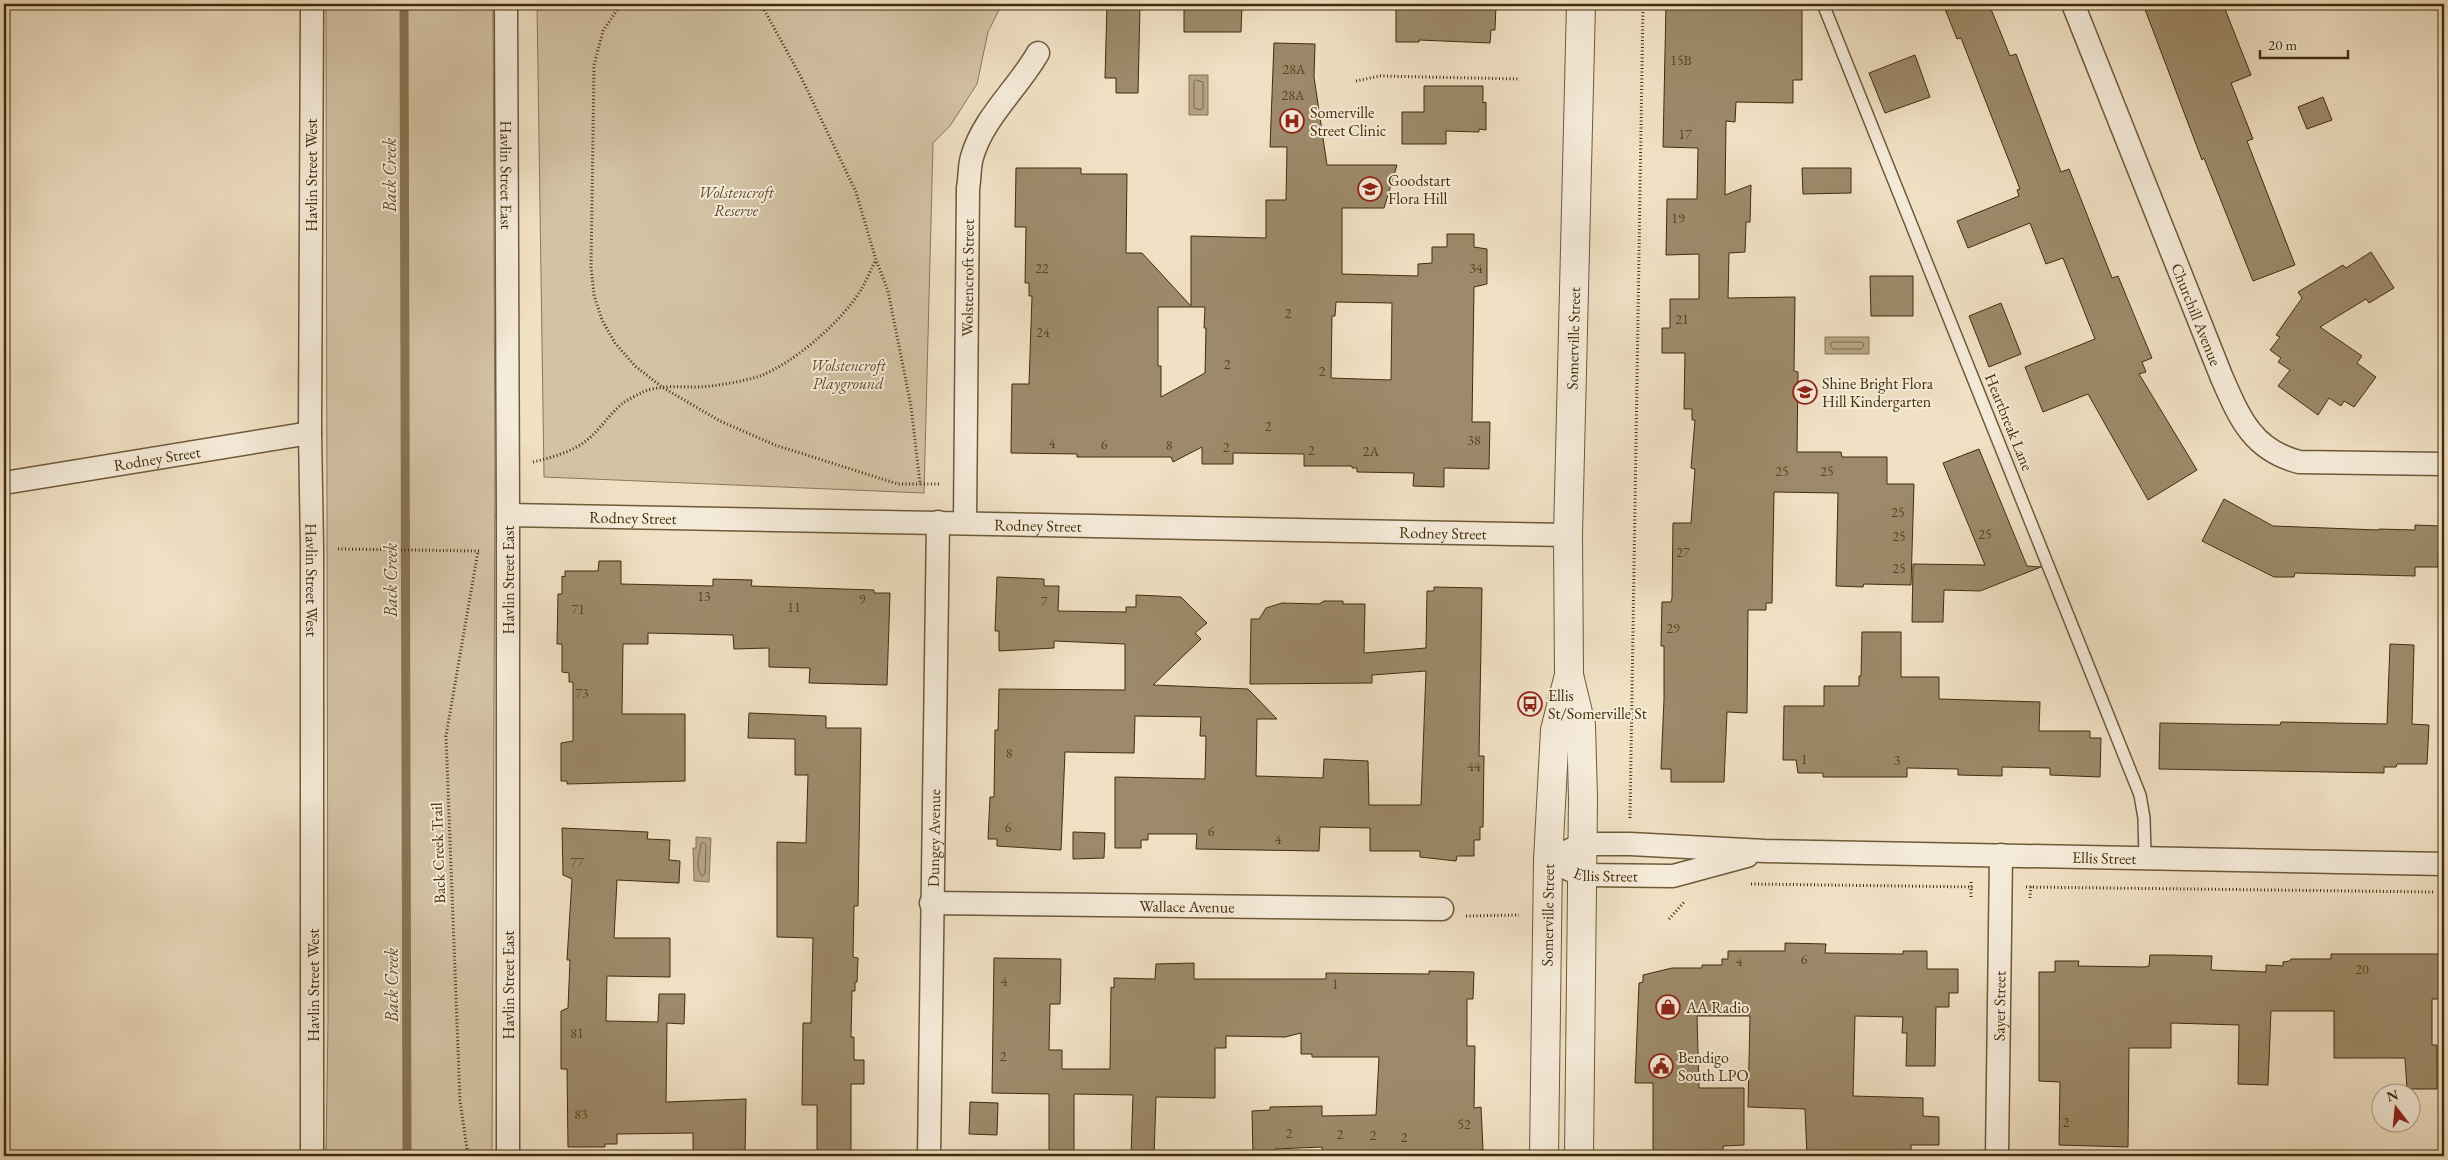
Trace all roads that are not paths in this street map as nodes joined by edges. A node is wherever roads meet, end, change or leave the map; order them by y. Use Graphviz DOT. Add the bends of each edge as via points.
graph roads {
  1 [pos="312,4"];
  2 [pos="506,4"];
  3 [pos="1581,4"];
  4 [pos="1823,4"];
  5 [pos="2073,4"];
  6 [pos="1038,53"];
  7 [pos="310,433"];
  8 [pos="2444,464"];
  9 [pos="4,483"];
  10 [pos="508,515"];
  11 [pos="938,522"];
  12 [pos="965,522"];
  13 [pos="1568,535"];
  14 [pos="1569,675"];
  15 [pos="1583,844"];
  16 [pos="1765,851"];
  17 [pos="2001,855"];
  18 [pos="2145,857"];
  19 [pos="1548,860"];
  20 [pos="2444,864"];
  21 [pos="1583,875"];
  22 [pos="932,904"];
  23 [pos="1442,909"];
  24 [pos="312,1156"];
  25 [pos="508,1156"];
  26 [pos="929,1156"];
  27 [pos="1544,1156"];
  28 [pos="1579,1156"];
  29 [pos="1997,1156"];
  1 -- 7 [label="street, Havlin Street West"];
  2 -- 10 [label="street, Havlin Street East"];
  3 -- 13 [label="street, Somerville Street"];
  4 -- 18 [label="lane, Heartbreak Lane" via="2140,795"];
  5 -- 8 [label="street, Churchill Avenue" via="2222,378 2251,433 2267,448 2299,462"];
  6 -- 12 [label="street, Wolstencroft Street" via="983,131 972,158 968,188"];
  7 -- 9 [label="street, Rodney Street"];
  7 -- 24 [label="street, Havlin Street West"];
  10 -- 11 [label="street, Rodney Street"];
  10 -- 25 [label="street, Havlin Street East"];
  11 -- 12 [label="street, Rodney Street"];
  11 -- 22 [label="street, Dungey Avenue"];
  12 -- 13 [label="street, Rodney Street"];
  13 -- 14 [label="street, Somerville Street"];
  14 -- 15 [label="street, Somerville Street" via="1581,725"];
  14 -- 19 [label="street, Somerville Street" via="1555,730"];
  15 -- 16 [label="street, Ellis Street" via="1664,844"];
  15 -- 19 [label="street, Ellis Street"];
  15 -- 21 [label="street, Somerville Street"];
  16 -- 17 [label="street, Ellis Street"];
  16 -- 21 [label="street, Ellis Street" via="1673,876"];
  17 -- 18 [label="street, Ellis Street"];
  17 -- 29 [label="street, Sayer Street"];
  18 -- 20 [label="street, Ellis Street"];
  19 -- 21 [label="street, Ellis Street"];
  19 -- 27 [label="street, Somerville Street"];
  21 -- 28 [label="street, Somerville Street"];
  22 -- 23 [label="street, Wallace Avenue"];
  22 -- 26 [label="street, Dungey Avenue"];
}
